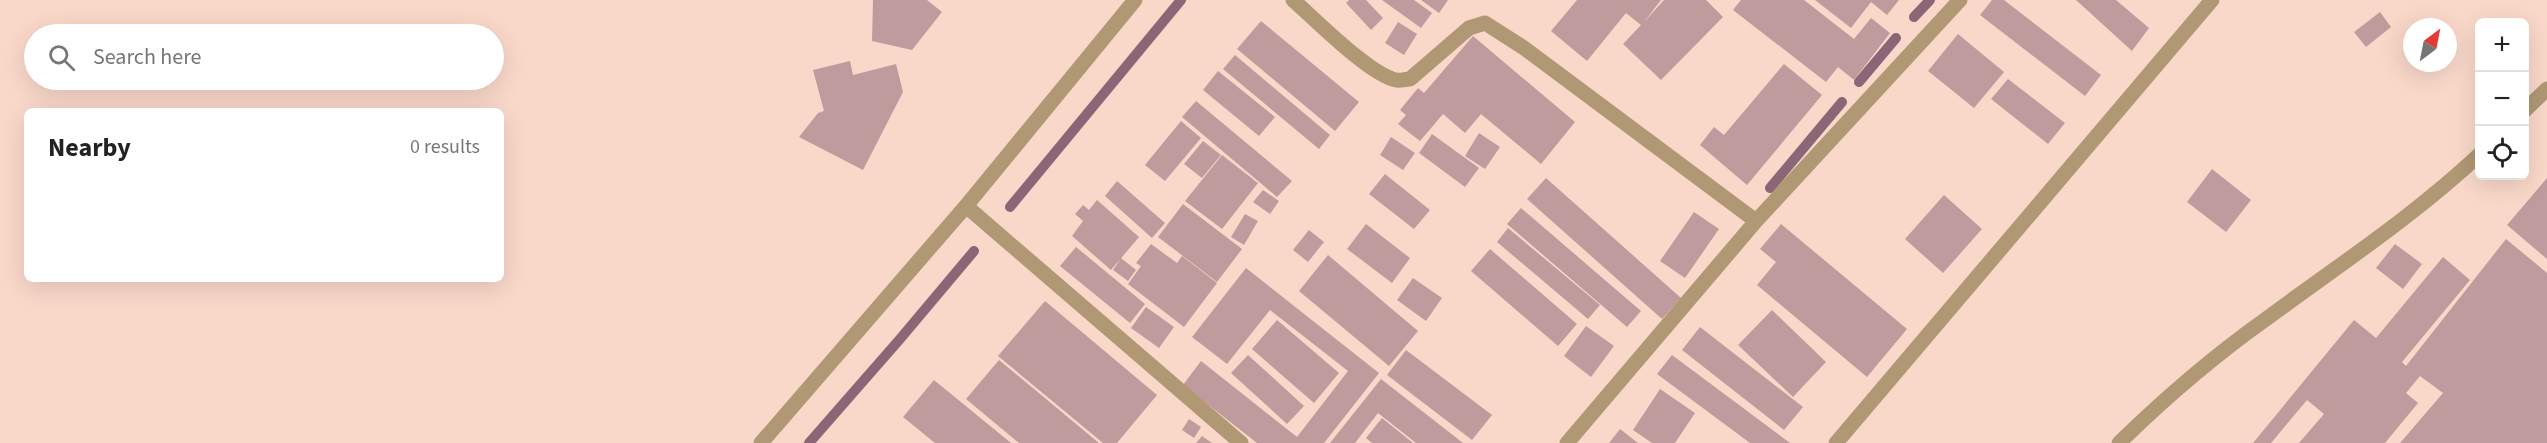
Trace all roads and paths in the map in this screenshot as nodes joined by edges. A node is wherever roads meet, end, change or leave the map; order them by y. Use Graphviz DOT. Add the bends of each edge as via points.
graph roads {
  1 [pos="1135,0"];
  2 [pos="1293,0"];
  3 [pos="1960,0"];
  4 [pos="2212,0"];
  5 [pos="2547,89"];
  6 [pos="2529,106"];
  7 [pos="2475,159"];
  8 [pos="966,206"];
  9 [pos="1756,220"];
  10 [pos="761,443"];
  11 [pos="1241,443"];
  12 [pos="1567,443"];
  13 [pos="1836,443"];
  14 [pos="2119,443"];
  1 -- 8 [label="street"];
  2 -- 9 [label="street" via="1356,55 1397,80 1410,79 1469,28 1485,23"];
  3 -- 9 [label="street"];
  4 -- 13 [label="street"];
  5 -- 6 [label="street"];
  7 -- 14 [label="street" via="2370,245 2264,320 2155,408"];
  8 -- 10 [label="street"];
  8 -- 11 [label="street"];
  9 -- 12 [label="street"];
}
